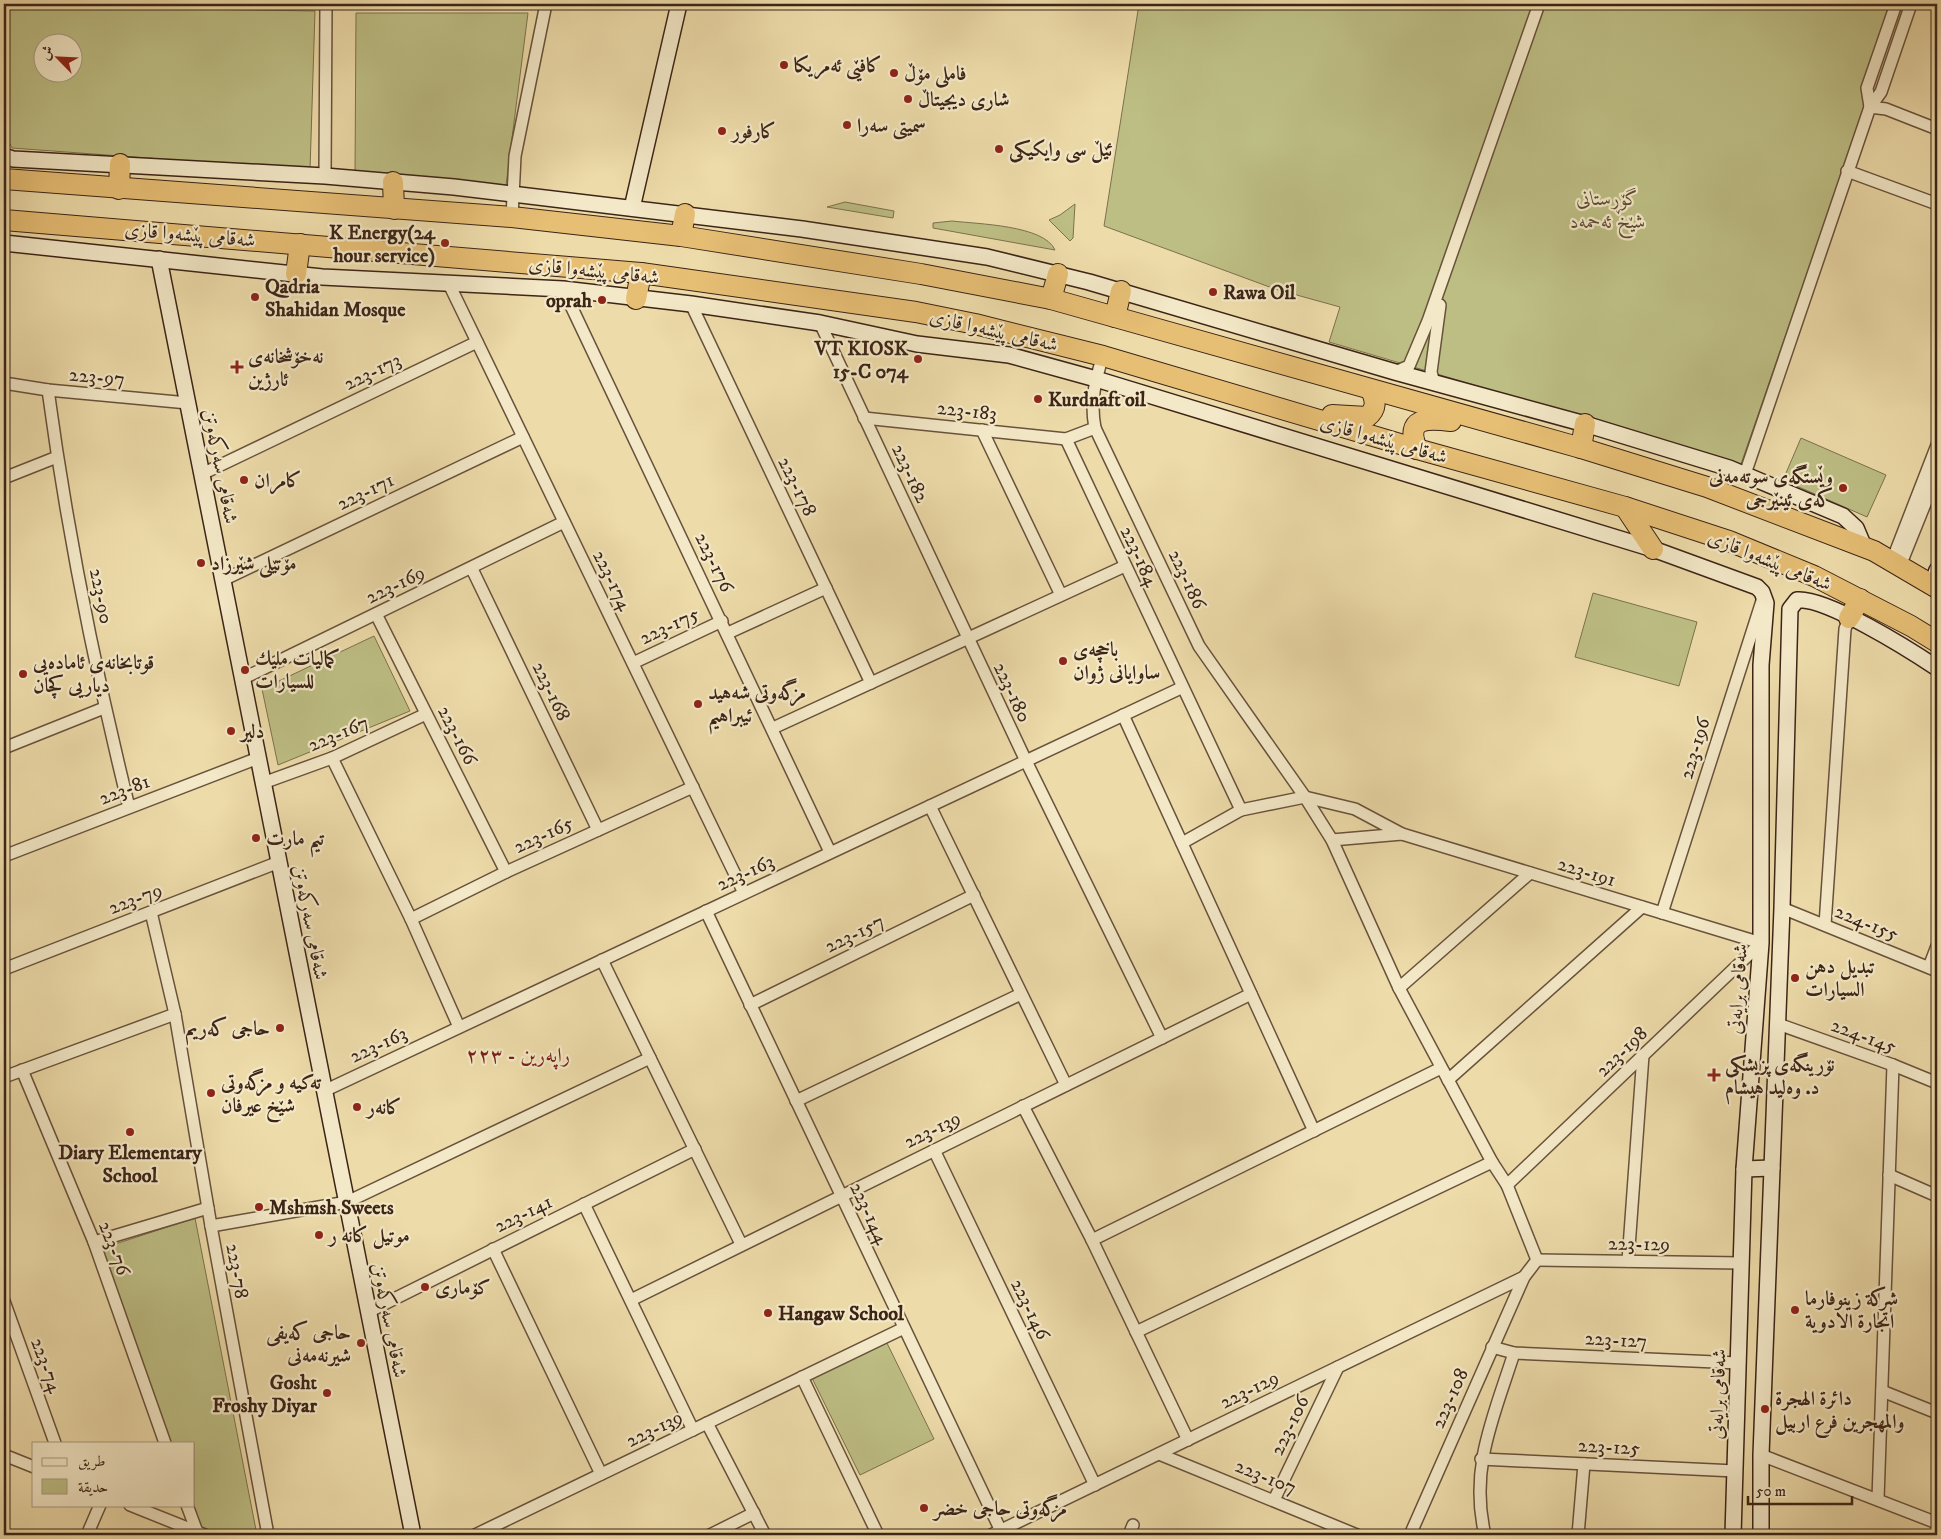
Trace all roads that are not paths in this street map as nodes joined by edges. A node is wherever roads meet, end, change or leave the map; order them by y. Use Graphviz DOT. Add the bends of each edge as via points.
graph roads {
  1 [pos="326,4"];
  2 [pos="546,4"];
  3 [pos="679,4"];
  4 [pos="1540,4"];
  5 [pos="1896,4"];
  6 [pos="1911,4"];
  7 [pos="1870,107"];
  8 [pos="1937,129"];
  9 [pos="4,156"];
  10 [pos="120,164"];
  11 [pos="1847,171"];
  12 [pos="324,176"];
  13 [pos="4,179"];
  14 [pos="393,182"];
  15 [pos="119,189"];
  16 [pos="513,194"];
  17 [pos="1937,204"];
  18 [pos="632,208"];
  19 [pos="394,209"];
  20 [pos="684,214"];
  21 [pos="512,217"];
  22 [pos="4,220"];
  23 [pos="681,236"];
  24 [pos="4,243"];
  25 [pos="300,244"];
  26 [pos="159,259"];
  27 [pos="1450,261"];
  28 [pos="641,273"];
  29 [pos="296,274"];
  30 [pos="1058,274"];
  31 [pos="449,284"];
  32 [pos="563,289"];
  33 [pos="1121,291"];
  34 [pos="636,299"];
  35 [pos="1051,299"];
  36 [pos="691,304"];
  37 [pos="1115,317"];
  38 [pos="820,323"];
  39 [pos="477,342"];
  40 [pos="1103,356"];
  41 [pos="1395,372"];
  42 [pos="1096,379"];
  43 [pos="4,383"];
  44 [pos="1434,383"];
  45 [pos="48,390"];
  46 [pos="1371,390"];
  47 [pos="188,403"];
  48 [pos="1278,408"];
  49 [pos="864,418"];
  50 [pos="1585,424"];
  51 [pos="1496,425"];
  52 [pos="1095,428"];
  53 [pos="982,430"];
  54 [pos="523,437"];
  55 [pos="1066,439"];
  56 [pos="1937,445"];
  57 [pos="1580,448"];
  58 [pos="1417,449"];
  59 [pos="58,457"];
  60 [pos="202,474"];
  61 [pos="1746,474"];
  62 [pos="1937,474"];
  63 [pos="4,478"];
  64 [pos="1625,507"];
  65 [pos="564,522"];
  66 [pos="1864,547"];
  67 [pos="1653,549"];
  68 [pos="1896,564"];
  69 [pos="1125,566"];
  70 [pos="472,569"];
  71 [pos="223,580"];
  72 [pos="1935,581"];
  73 [pos="826,588"];
  74 [pos="1061,595"];
  75 [pos="1763,595"];
  76 [pos="1860,599"];
  77 [pos="376,614"];
  78 [pos="1849,618"];
  79 [pos="722,621"];
  80 [pos="728,633"];
  81 [pos="967,638"];
  82 [pos="1937,642"];
  83 [pos="632,664"];
  84 [pos="1937,668"];
  85 [pos="242,679"];
  86 [pos="871,683"];
  87 [pos="1181,688"];
  88 [pos="104,708"];
  89 [pos="426,714"];
  90 [pos="1123,715"];
  91 [pos="773,728"];
  92 [pos="4,748"];
  93 [pos="258,758"];
  94 [pos="332,758"];
  95 [pos="1026,761"];
  96 [pos="263,783"];
  97 [pos="693,787"];
  98 [pos="1305,797"];
  99 [pos="930,806"];
  100 [pos="129,807"];
  101 [pos="1241,810"];
  102 [pos="1784,821"];
  103 [pos="1762,825"];
  104 [pos="598,830"];
  105 [pos="1402,834"];
  106 [pos="1332,840"];
  107 [pos="1182,843"];
  108 [pos="830,852"];
  109 [pos="4,856"];
  110 [pos="279,862"];
  111 [pos="506,872"];
  112 [pos="1530,873"];
  113 [pos="744,893"];
  114 [pos="974,895"];
  115 [pos="1642,907"];
  116 [pos="1782,908"];
  117 [pos="706,911"];
  118 [pos="151,912"];
  119 [pos="1662,913"];
  120 [pos="411,919"];
  121 [pos="1825,926"];
  122 [pos="1761,943"];
  123 [pos="1937,946"];
  124 [pos="602,960"];
  125 [pos="4,969"];
  126 [pos="1933,969"];
  127 [pos="1399,988"];
  128 [pos="1022,994"];
  129 [pos="1251,994"];
  130 [pos="750,1005"];
  131 [pos="175,1014"];
  132 [pos="1778,1024"];
  133 [pos="459,1027"];
  134 [pos="1162,1038"];
  135 [pos="1643,1056"];
  136 [pos="650,1058"];
  137 [pos="1893,1065"];
  138 [pos="1441,1068"];
  139 [pos="22,1070"];
  140 [pos="4,1077"];
  141 [pos="1448,1080"];
  142 [pos="1937,1083"];
  143 [pos="1066,1085"];
  144 [pos="324,1090"];
  145 [pos="796,1101"];
  146 [pos="1023,1106"];
  147 [pos="1314,1131"];
  148 [pos="695,1149"];
  149 [pos="934,1150"];
  150 [pos="1492,1162"];
  151 [pos="1772,1168"];
  152 [pos="1744,1169"];
  153 [pos="1889,1175"];
  154 [pos="1507,1185"];
  155 [pos="841,1195"];
  156 [pos="1937,1196"];
  157 [pos="347,1202"];
  158 [pos="584,1204"];
  159 [pos="208,1208"];
  160 [pos="211,1226"];
  161 [pos="1092,1240"];
  162 [pos="94,1242"];
  163 [pos="742,1244"];
  164 [pos="493,1249"];
  165 [pos="1537,1260"];
  166 [pos="1628,1261"];
  167 [pos="1741,1263"];
  168 [pos="1524,1277"];
  169 [pos="4,1300"];
  170 [pos="631,1300"];
  171 [pos="368,1312"];
  172 [pos="904,1328"];
  173 [pos="1136,1332"];
  174 [pos="1492,1347"];
  175 [pos="1514,1353"];
  176 [pos="1738,1363"];
  177 [pos="1338,1367"];
  178 [pos="802,1377"];
  179 [pos="1882,1391"];
  180 [pos="1937,1413"];
  181 [pos="707,1423"];
  182 [pos="692,1430"];
  183 [pos="1188,1440"];
  184 [pos="55,1442"];
  185 [pos="165,1442"];
  186 [pos="1159,1454"];
  187 [pos="4,1455"];
  188 [pos="1761,1455"];
  189 [pos="1482,1459"];
  190 [pos="1584,1464"];
  191 [pos="32,1466"];
  192 [pos="1735,1471"];
  193 [pos="600,1474"];
  194 [pos="1095,1485"];
  195 [pos="1878,1499"];
  196 [pos="1274,1500"];
  197 [pos="100,1506"];
  198 [pos="132,1506"];
  199 [pos="187,1506"];
  200 [pos="754,1513"];
  201 [pos="1937,1523"];
  202 [pos="996,1533"];
  203 [pos="201,1534"];
  204 [pos="87,1535"];
  205 [pos="268,1535"];
  206 [pos="413,1535"];
  207 [pos="475,1535"];
  208 [pos="710,1535"];
  209 [pos="765,1535"];
  210 [pos="878,1535"];
  211 [pos="1357,1535"];
  212 [pos="1410,1535"];
  213 [pos="1484,1535"];
  214 [pos="1578,1535"];
  215 [pos="1733,1535"];
  216 [pos="1761,1535"];
  1 -- 12 [label="street"];
  2 -- 16 [label="street" via="515,156"];
  3 -- 18 [label="street"];
  4 -- 27 [label="street"];
  5 -- 7 [label="street" via="1867,88"];
  6 -- 7 [label="street" via="1881,92"];
  7 -- 8 [label="street" via="1886,109"];
  7 -- 11 [label="street"];
  9 -- 10 [label="street"];
  10 -- 12 [label="street"];
  10 -- 15 [label="highway"];
  11 -- 17 [label="street"];
  11 -- 61 [label="street"];
  12 -- 14 [label="street"];
  13 -- 15 [label="highway, شەقامی پێشەوا قازی"];
  14 -- 16 [label="street"];
  14 -- 19 [label="highway"];
  15 -- 19 [label="highway, شەقامی پێشەوا قازی"];
  16 -- 18 [label="street"];
  16 -- 21 [label="street"];
  18 -- 20 [label="street"];
  19 -- 21 [label="highway, شەقامی پێشەوا قازی"];
  20 -- 23 [label="highway"];
  20 -- 30 [label="street" via="940,250"];
  21 -- 23 [label="highway, شەقامی پێشەوا قازی"];
  22 -- 25 [label="highway, شەقامی پێشەوا قازی"];
  23 -- 35 [label="highway, شەقامی پێشەوا قازی" via="921,274"];
  24 -- 26 [label="street"];
  25 -- 28 [label="highway, شەقامی پێشەوا قازی"];
  25 -- 29 [label="highway"];
  26 -- 29 [label="street"];
  26 -- 47 [label="street, شەقامی سەرکەوتن"];
  27 -- 41 [label="street" via="1409,366"];
  27 -- 44 [label="street" via="1435,332 1431,372"];
  28 -- 34 [label="highway"];
  28 -- 40 [label="highway, شەقامی پێشەوا قازی" via="916,312"];
  29 -- 31 [label="street"];
  30 -- 33 [label="street"];
  30 -- 35 [label="highway"];
  31 -- 32 [label="street"];
  31 -- 39 [label="street, 223-174"];
  32 -- 34 [label="street"];
  32 -- 79 [label="street, 223-176"];
  33 -- 37 [label="highway"];
  33 -- 41 [label="street"];
  34 -- 36 [label="street"];
  35 -- 37 [label="highway, شەقامی پێشەوا قازی"];
  36 -- 38 [label="street"];
  36 -- 73 [label="street, 223-178"];
  37 -- 46 [label="highway, شەقامی پێشەوا قازی"];
  38 -- 42 [label="street" via="917,344 1009,355"];
  38 -- 49 [label="street, 223-182"];
  39 -- 54 [label="street, 223-174"];
  39 -- 60 [label="street, 223-173"];
  40 -- 42 [label="street, 223-186"];
  40 -- 48 [label="highway, شەقامی پێشەوا قازی"];
  41 -- 44 [label="street"];
  42 -- 52 [label="street, 223-186" via="1092,404"];
  42 -- 67 [label="street"];
  43 -- 45 [label="street, 223-97"];
  44 -- 50 [label="street"];
  45 -- 47 [label="street, 223-97"];
  45 -- 59 [label="street, 223-90"];
  46 -- 48 [label="highway" via="1376,406 1367,417"];
  46 -- 51 [label="highway, شەقامی پێشەوا قازی"];
  47 -- 60 [label="street, شەقامی سەرکەوتن"];
  48 -- 58 [label="highway, شەقامی پێشەوا قازی"];
  49 -- 53 [label="street, 223-183"];
  49 -- 81 [label="street, 223-182"];
  50 -- 57 [label="highway"];
  50 -- 61 [label="street"];
  51 -- 57 [label="highway, شەقامی پێشەوا قازی"];
  51 -- 58 [label="highway" via="1431,419 1420,421 1413,433"];
  52 -- 55 [label="street"];
  52 -- 98 [label="street, 223-186" via="1199,646"];
  53 -- 55 [label="street, 223-183"];
  53 -- 74 [label="street"];
  54 -- 65 [label="street, 223-174"];
  54 -- 71 [label="street, 223-171"];
  55 -- 69 [label="street, 223-184"];
  56 -- 68 [label="street"];
  57 -- 66 [label="highway, شەقامی پێشەوا قازی" via="1707,488"];
  58 -- 64 [label="highway, شەقامی پێشەوا قازی"];
  59 -- 63 [label="street"];
  59 -- 88 [label="street, 223-90"];
  60 -- 71 [label="street, شەقامی سەرکەوتن"];
  61 -- 66 [label="street" via="1843,516 1856,528"];
  62 -- 68 [label="street"];
  64 -- 67 [label="highway"];
  64 -- 76 [label="highway, شەقامی پێشەوا قازی" via="1729,541"];
  65 -- 70 [label="street, 223-169"];
  65 -- 83 [label="street, 223-174"];
  66 -- 68 [label="highway, شەقامی پێشەوا قازی"];
  67 -- 75 [label="street" via="1751,584"];
  68 -- 72 [label="highway, شەقامی پێشەوا قازی"];
  69 -- 74 [label="street"];
  69 -- 87 [label="street, 223-184"];
  70 -- 77 [label="street, 223-169"];
  70 -- 104 [label="street, 223-168"];
  71 -- 85 [label="street, شەقامی سەرکەوتن"];
  73 -- 80 [label="street"];
  73 -- 86 [label="street, 223-178"];
  74 -- 81 [label="street"];
  75 -- 103 [label="street, شەقامی برایەتی" via="1766,603 1761,665"];
  75 -- 119 [label="street, 223-196"];
  76 -- 78 [label="highway"];
  76 -- 82 [label="highway, شەقامی پێشەوا قازی"];
  77 -- 85 [label="street, 223-169"];
  77 -- 89 [label="street, 223-166"];
  78 -- 84 [label="street"];
  78 -- 102 [label="street, شەقامی برایەتی" via="1812,601 1797,600 1790,610"];
  78 -- 121 [label="street" via="1845,629"];
  79 -- 80 [label="street, 223-176"];
  79 -- 83 [label="street, 223-175"];
  80 -- 91 [label="street, 223-176"];
  81 -- 86 [label="street"];
  81 -- 95 [label="street, 223-180"];
  83 -- 97 [label="street, 223-174"];
  85 -- 93 [label="street, شەقامی سەرکەوتن"];
  86 -- 91 [label="street"];
  87 -- 90 [label="street, 223-163"];
  87 -- 101 [label="street, 223-184"];
  88 -- 92 [label="street"];
  88 -- 100 [label="street, 223-90"];
  89 -- 94 [label="street, 223-167"];
  89 -- 111 [label="street, 223-166"];
  90 -- 95 [label="street, 223-163"];
  90 -- 107 [label="street"];
  91 -- 108 [label="street, 223-176"];
  93 -- 96 [label="street, شەقامی سەرکەوتن"];
  93 -- 100 [label="street, 223-81"];
  94 -- 96 [label="street, 223-167"];
  94 -- 120 [label="street"];
  95 -- 99 [label="street, 223-163"];
  95 -- 134 [label="street, 223-180"];
  96 -- 110 [label="street, شەقامی سەرکەوتن"];
  97 -- 104 [label="street, 223-165"];
  97 -- 113 [label="street, 223-174"];
  98 -- 101 [label="street"];
  98 -- 105 [label="street" via="1355,809"];
  98 -- 106 [label="street, 223-186"];
  99 -- 108 [label="street, 223-163"];
  99 -- 114 [label="street"];
  100 -- 109 [label="street, 223-81"];
  101 -- 107 [label="street"];
  102 -- 103 [label="street"];
  102 -- 116 [label="street, شەقامی برایەتی"];
  103 -- 122 [label="street, شەقامی برایەتی"];
  104 -- 111 [label="street, 223-165"];
  105 -- 106 [label="street"];
  105 -- 112 [label="street, 223-191"];
  106 -- 127 [label="street, 223-186"];
  107 -- 129 [label="street"];
  108 -- 113 [label="street, 223-163"];
  110 -- 118 [label="street, 223-79"];
  110 -- 144 [label="street, شەقامی سەرکەوتن"];
  111 -- 120 [label="street, 223-165"];
  112 -- 115 [label="street, 223-191"];
  112 -- 127 [label="street"];
  113 -- 117 [label="street, 223-163"];
  114 -- 128 [label="street"];
  114 -- 130 [label="street, 223-157"];
  115 -- 119 [label="street, 223-191"];
  115 -- 141 [label="street"];
  116 -- 121 [label="street, 224-155"];
  116 -- 132 [label="street, شەقامی برایەتی"];
  117 -- 124 [label="street, 223-163"];
  117 -- 130 [label="street, 223-144"];
  118 -- 125 [label="street, 223-79"];
  118 -- 131 [label="street, 223-78"];
  119 -- 122 [label="street, 223-191"];
  120 -- 133 [label="street"];
  121 -- 126 [label="street, 224-155"];
  122 -- 135 [label="street, 223-198"];
  122 -- 152 [label="street, شەقامی برایەتی"];
  123 -- 126 [label="street"];
  124 -- 133 [label="street, 223-163"];
  124 -- 136 [label="street"];
  127 -- 138 [label="street, 223-186"];
  128 -- 143 [label="street"];
  128 -- 145 [label="street"];
  129 -- 134 [label="street, 223-139"];
  129 -- 147 [label="street"];
  130 -- 145 [label="street, 223-144"];
  131 -- 139 [label="street"];
  131 -- 159 [label="street, 223-78"];
  132 -- 137 [label="street, 224-145"];
  132 -- 151 [label="street, شەقامی برایەتی"];
  133 -- 144 [label="street, 223-163"];
  134 -- 143 [label="street, 223-139"];
  135 -- 154 [label="street, 223-198"];
  135 -- 166 [label="street"];
  136 -- 148 [label="street"];
  136 -- 157 [label="street"];
  137 -- 142 [label="street, 224-145"];
  137 -- 153 [label="street"];
  138 -- 141 [label="street, 223-186"];
  138 -- 147 [label="street"];
  139 -- 140 [label="street"];
  139 -- 162 [label="street, 223-76"];
  141 -- 150 [label="street, 223-186"];
  143 -- 146 [label="street, 223-139"];
  144 -- 157 [label="street, شەقامی سەرکەوتن"];
  145 -- 155 [label="street, 223-144"];
  146 -- 149 [label="street, 223-139"];
  146 -- 161 [label="street"];
  147 -- 161 [label="street"];
  148 -- 158 [label="street, 223-141"];
  148 -- 163 [label="street"];
  149 -- 155 [label="street, 223-139"];
  149 -- 194 [label="street, 223-146"];
  150 -- 154 [label="street, 223-186"];
  150 -- 173 [label="street"];
  151 -- 152 [label="street"];
  151 -- 188 [label="street, شەقامی برایەتی"];
  152 -- 167 [label="street, شەقامی برایەتی"];
  153 -- 156 [label="street"];
  153 -- 179 [label="street"];
  154 -- 165 [label="street, 223-186"];
  155 -- 163 [label="street, 223-139"];
  155 -- 172 [label="street, 223-144"];
  157 -- 160 [label="street"];
  157 -- 171 [label="street, شەقامی سەرکەوتن"];
  158 -- 164 [label="street, 223-141"];
  158 -- 170 [label="street"];
  159 -- 160 [label="street, 223-78"];
  159 -- 162 [label="street"];
  160 -- 205 [label="street, 223-78"];
  161 -- 173 [label="street"];
  162 -- 185 [label="street, 223-76"];
  163 -- 170 [label="street, 223-139"];
  164 -- 171 [label="street, 223-141"];
  164 -- 193 [label="street"];
  165 -- 166 [label="street, 223-129"];
  165 -- 168 [label="street"];
  166 -- 167 [label="street, 223-129"];
  167 -- 176 [label="street, شەقامی برایەتی"];
  168 -- 174 [label="street, 223-108"];
  168 -- 177 [label="street, 223-129"];
  169 -- 184 [label="street, 223-74"];
  170 -- 182 [label="street"];
  171 -- 206 [label="street, شەقامی سەرکەوتن"];
  172 -- 178 [label="street, 223-139"];
  172 -- 202 [label="street, 223-144"];
  173 -- 183 [label="street"];
  174 -- 175 [label="street, 223-127"];
  174 -- 212 [label="street, 223-108"];
  175 -- 176 [label="street, 223-127"];
  175 -- 189 [label="street"];
  176 -- 192 [label="street, شەقامی برایەتی"];
  177 -- 183 [label="street, 223-129"];
  177 -- 196 [label="street, 223-106"];
  178 -- 181 [label="street, 223-139"];
  178 -- 210 [label="street"];
  179 -- 180 [label="street"];
  179 -- 195 [label="street"];
  181 -- 182 [label="street, 223-139"];
  181 -- 200 [label="street"];
  182 -- 193 [label="street, 223-139"];
  183 -- 186 [label="street, 223-129"];
  186 -- 194 [label="street, 223-129"];
  186 -- 196 [label="street, 223-107"];
  187 -- 191 [label="street"];
  188 -- 195 [label="street"];
  188 -- 216 [label="street, شەقامی برایەتی"];
  189 -- 190 [label="street, 223-125"];
  189 -- 213 [label="street" via="1479,1496"];
  190 -- 192 [label="street, 223-125"];
  190 -- 214 [label="street"];
  192 -- 215 [label="street, شەقامی برایەتی"];
  193 -- 207 [label="street, 223-139"];
  194 -- 202 [label="street, 223-129"];
  195 -- 201 [label="street"];
  196 -- 211 [label="street, 223-107"];
  197 -- 204 [label="street"];
  198 -- 203 [label="street"];
  199 -- 203 [label="street"];
  200 -- 208 [label="street"];
  200 -- 209 [label="street"];
}
